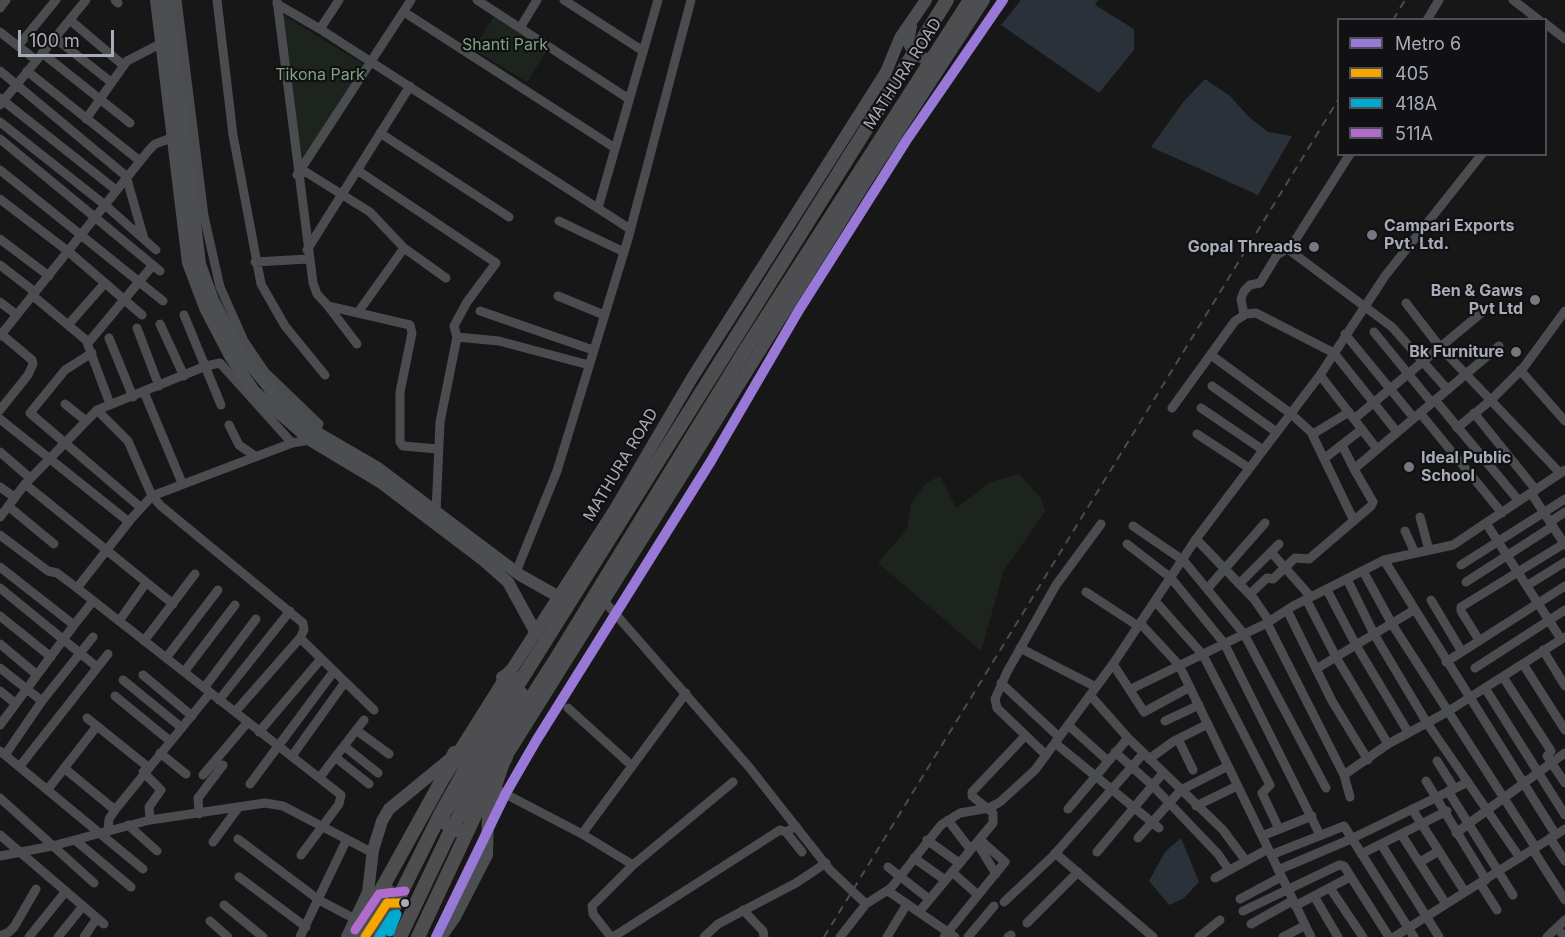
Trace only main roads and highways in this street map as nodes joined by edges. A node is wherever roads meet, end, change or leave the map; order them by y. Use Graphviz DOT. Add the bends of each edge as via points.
graph roads {
  1 [pos="156,0"];
  2 [pos="168,0"];
  3 [pos="926,0"];
  4 [pos="947,0"];
  5 [pos="970,0"];
  6 [pos="984,0"];
  7 [pos="912,21"];
  8 [pos="950,54"];
  9 [pos="313,436"];
  10 [pos="573,574"];
  11 [pos="559,597"];
  12 [pos="608,597"];
  13 [pos="536,633"];
  14 [pos="508,676"];
  15 [pos="522,693"];
  16 [pos="543,699"];
  17 [pos="506,758"];
  18 [pos="469,830"];
  19 [pos="347,937"];
  20 [pos="355,937"];
  21 [pos="379,937"];
  22 [pos="401,937"];
  23 [pos="417,937"];
  24 [pos="441,937"];
  1 -- 9 [label="main road" via="188,263 204,308 242,376 268,405"];
  2 -- 9 [label="main road" via="196,194 200,264 233,339 263,381"];
  3 -- 7 [label="main road, MATHURA ROAD"];
  4 -- 21 [label="highway, MATHURA ROAD" via="469,763"];
  5 -- 22 [label="highway, MATHURA ROAD" via="744,352 484,771 447,838"];
  6 -- 8 [label="main road, MATHURA ROAD"];
  7 -- 8 [label="main road" via="908,41 918,56 937,60"];
  7 -- 10 [label="main road, MATHURA ROAD" via="886,72"];
  8 -- 12 [label="main road, MATHURA ROAD" via="867,180"];
  9 -- 11 [label="main road" via="378,468 516,572"];
  9 -- 13 [label="main road" via="380,482 508,582"];
  10 -- 11 [label="main road, MATHURA ROAD"];
  10 -- 12 [label="main road" via="584,571 602,576"];
  11 -- 13 [label="main road, MATHURA ROAD"];
  12 -- 16 [label="main road, MATHURA ROAD"];
  13 -- 14 [label="main road, MATHURA ROAD"];
  14 -- 15 [label="main road"];
  14 -- 19 [label="main road, MATHURA ROAD" via="500,678 450,759 389,809 382,820 368,892"];
  14 -- 20 [label="highway" via="442,780"];
  15 -- 16 [label="main road"];
  15 -- 18 [label="main road" via="445,813 443,821 449,828"];
  16 -- 17 [label="main road, MATHURA ROAD"];
  17 -- 18 [label="highway"];
  17 -- 24 [label="main road, MATHURA ROAD" via="488,809 487,855"];
  18 -- 23 [label="highway"];
}
